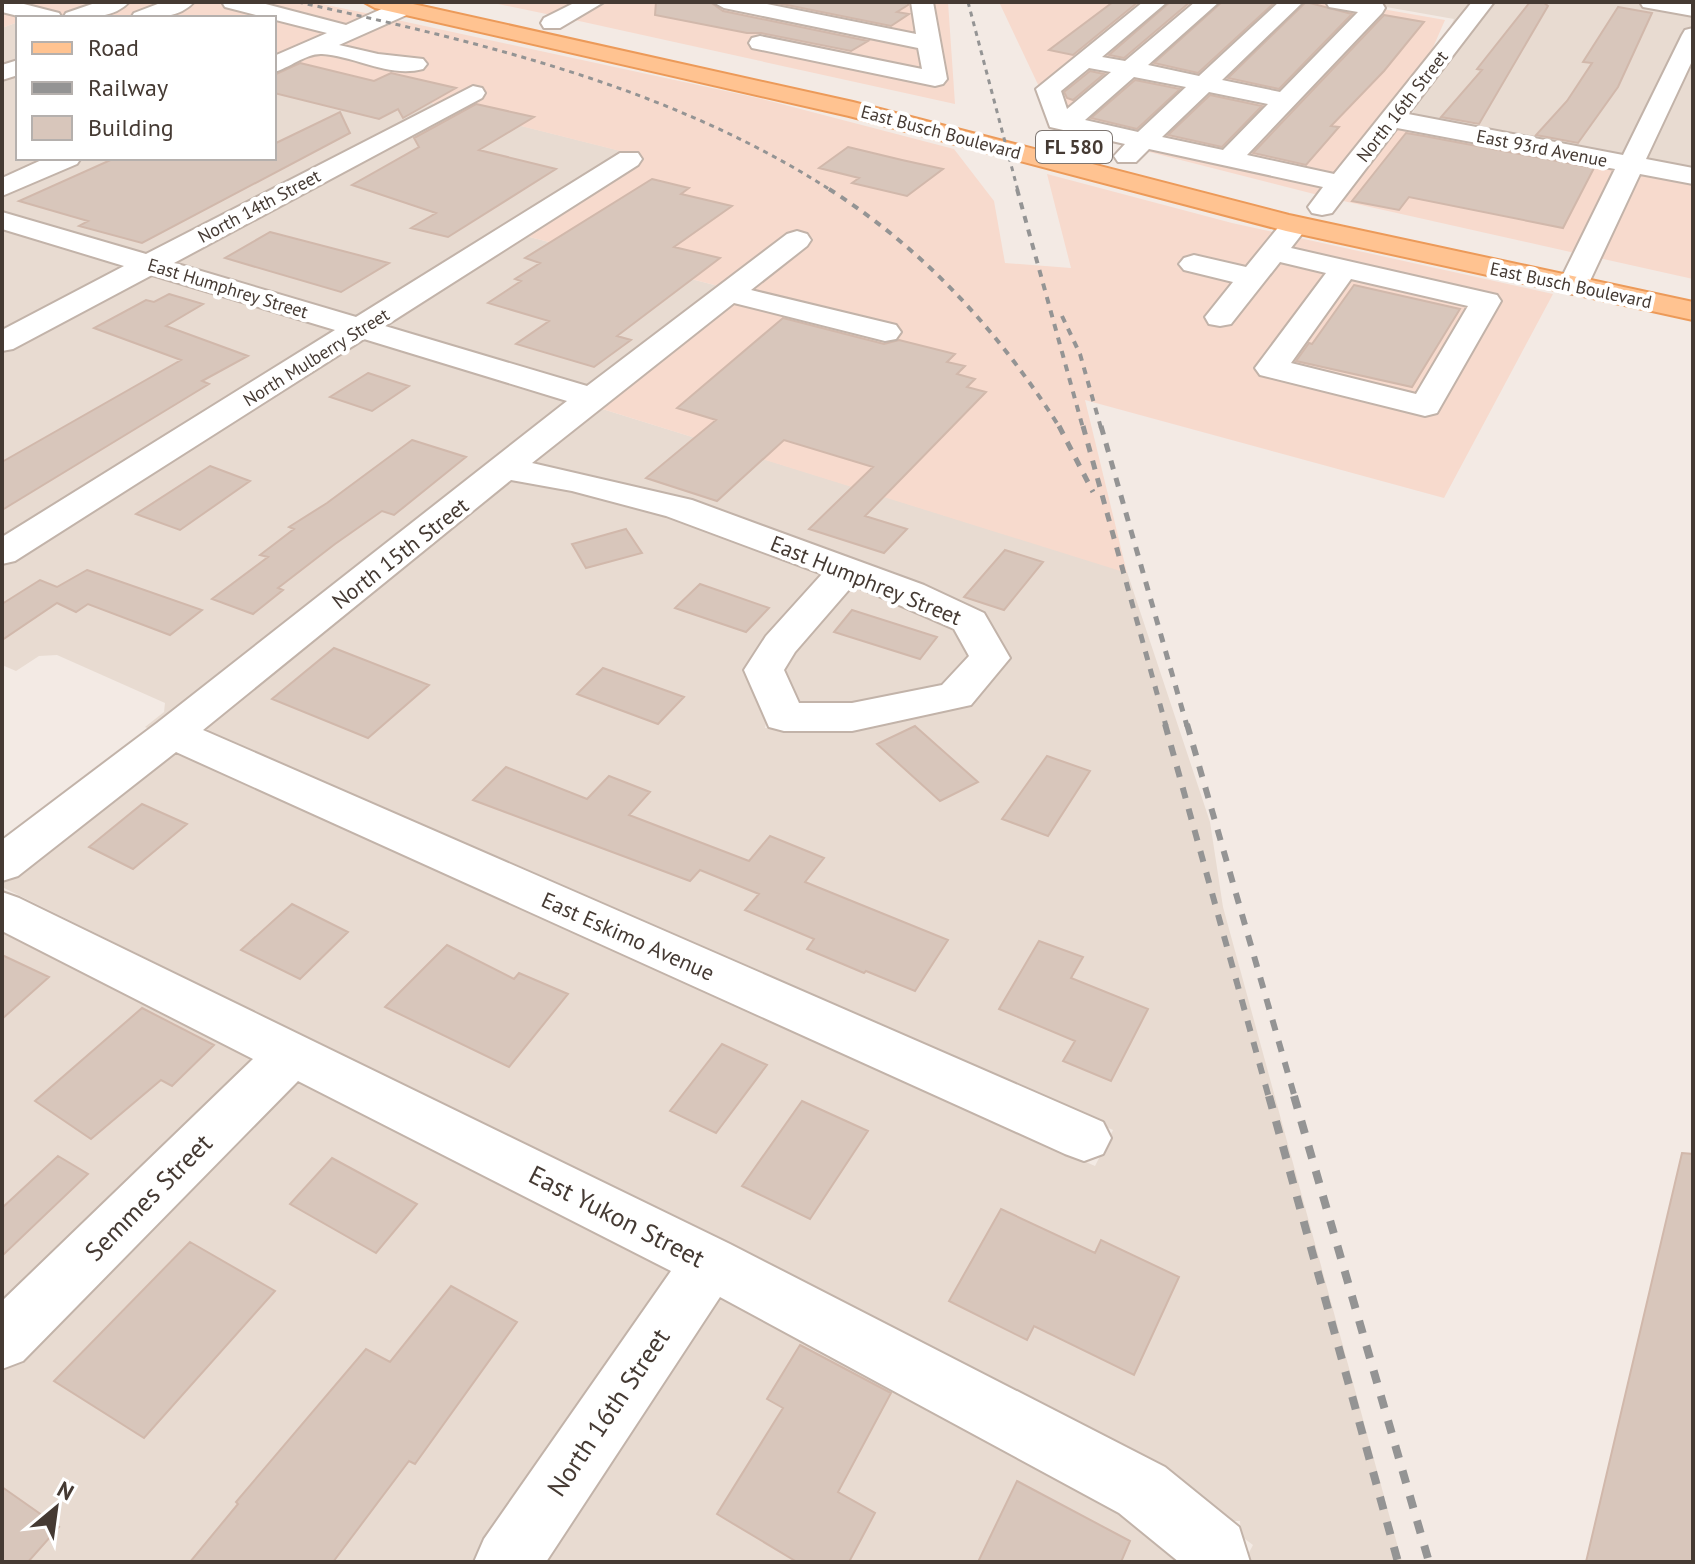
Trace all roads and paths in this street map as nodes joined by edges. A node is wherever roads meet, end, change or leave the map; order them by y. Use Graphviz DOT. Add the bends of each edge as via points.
graph roads {
  1 [pos="118,2"];
  2 [pos="125,2"];
  3 [pos="233,2"];
  4 [pos="375,2"];
  5 [pos="456,2"];
  6 [pos="593,2"];
  7 [pos="724,2"];
  8 [pos="922,2"];
  9 [pos="1156,2"];
  10 [pos="1208,2"];
  11 [pos="1292,2"];
  12 [pos="1483,2"];
  13 [pos="1651,2"];
  14 [pos="2,5"];
  15 [pos="1328,6"];
  16 [pos="403,8"];
  17 [pos="548,9"];
  18 [pos="1693,9"];
  19 [pos="163,10"];
  20 [pos="43,16"];
  21 [pos="80,16"];
  22 [pos="348,32"];
  23 [pos="1693,35"];
  24 [pos="760,43"];
  25 [pos="929,43"];
  26 [pos="317,46"];
  27 [pos="1190,58"];
  28 [pos="1084,60"];
  29 [pos="276,64"];
  30 [pos="415,64"];
  31 [pos="661,65"];
  32 [pos="1262,68"];
  33 [pos="1130,69"];
  34 [pos="1169,77"];
  35 [pos="1205,84"];
  36 [pos="1239,91"];
  37 [pos="473,93"];
  38 [pos="923,93"];
  39 [pos="1148,95"];
  40 [pos="1286,100"];
  41 [pos="1219,110"];
  42 [pos="1128,114"];
  43 [pos="1392,119"];
  44 [pos="1066,123"];
  45 [pos="1199,129"];
  46 [pos="1107,132"];
  47 [pos="1144,140"];
  48 [pos="1179,148"];
  49 [pos="629,159"];
  50 [pos="1229,159"];
  51 [pos="64,160"];
  52 [pos="1123,160"];
  53 [pos="1630,164"];
  54 [pos="1074,168"];
  55 [pos="1693,176"];
  56 [pos="1341,183"];
  57 [pos="2,188"];
  58 [pos="1266,195"];
  59 [pos="1320,208"];
  60 [pos="2,220"];
  61 [pos="1295,225"];
  62 [pos="797,240"];
  63 [pos="1272,252"];
  64 [pos="150,264"];
  65 [pos="1194,264"];
  66 [pos="1344,269"];
  67 [pos="1578,275"];
  68 [pos="1252,277"];
  69 [pos="1693,288"];
  70 [pos="728,293"];
  71 [pos="1693,311"];
  72 [pos="1220,317"];
  73 [pos="362,328"];
  74 [pos="885,332"];
  75 [pos="2,342"];
  76 [pos="592,398"];
  77 [pos="506,469"];
  78 [pos="2,553"];
  79 [pos="847,569"];
  80 [pos="172,733"];
  81 [pos="2,864"];
  82 [pos="2,910"];
  83 [pos="293,1053"];
  84 [pos="1084,1138"];
  85 [pos="710,1262"];
  86 [pos="2,1341"];
  87 [pos="1216,1556"];
  88 [pos="507,1562"];
  1 -- 21 [label="street"];
  2 -- 19 [label="street"];
  3 -- 22 [label="street"];
  4 -- 16 [label="main road, East Busch Boulevard / FL 580"];
  5 -- 17 [label="main road, East Busch Boulevard / FL 580"];
  6 -- 17 [label="street"];
  7 -- 25 [label="street"];
  8 -- 25 [label="street"];
  9 -- 28 [label="street"];
  10 -- 33 [label="street"];
  11 -- 35 [label="street"];
  12 -- 43 [label="street, North 16th Street"];
  13 -- 18 [label="street"];
  14 -- 20 [label="street"];
  15 -- 40 [label="street" via="1374,8"];
  16 -- 17 [label="main road" via="453,9 532,26"];
  16 -- 22 [label="street"];
  16 -- 31 [label="main road, East Busch Boulevard / FL 580"];
  17 -- 38 [label="main road, East Busch Boulevard / FL 580"];
  22 -- 26 [label="street"];
  23 -- 53 [label="street"];
  24 -- 38 [label="street"];
  25 -- 38 [label="street"];
  26 -- 29 [label="street"];
  26 -- 30 [label="street"];
  27 -- 34 [label="street"];
  28 -- 33 [label="street"];
  28 -- 44 [label="street" via="1048,89 1059,122"];
  31 -- 38 [label="main road" via="702,65 883,106"];
  31 -- 54 [label="main road, East Busch Boulevard / FL 580" via="891,118"];
  32 -- 36 [label="street"];
  33 -- 34 [label="street"];
  33 -- 44 [label="street"];
  34 -- 35 [label="street"];
  34 -- 39 [label="street"];
  35 -- 36 [label="street"];
  35 -- 47 [label="street"];
  36 -- 40 [label="street"];
  36 -- 41 [label="street"];
  37 -- 64 [label="street, North 14th Street"];
  38 -- 52 [label="main road, East Busch Boulevard / FL 580"];
  40 -- 50 [label="street"];
  42 -- 46 [label="street"];
  43 -- 53 [label="street, East 93rd Avenue"];
  43 -- 56 [label="street, North 16th Street"];
  44 -- 46 [label="street"];
  45 -- 48 [label="street"];
  46 -- 47 [label="street"];
  47 -- 48 [label="street"];
  47 -- 52 [label="street"];
  48 -- 50 [label="street"];
  49 -- 73 [label="street, North Mulberry Street"];
  50 -- 56 [label="street"];
  51 -- 57 [label="street"];
  52 -- 58 [label="main road, East Busch Boulevard / FL 580"];
  53 -- 55 [label="street, East 93rd Avenue"];
  53 -- 67 [label="street"];
  54 -- 58 [label="main road" via="1097,164 1237,196"];
  54 -- 61 [label="main road, East Busch Boulevard / FL 580"];
  56 -- 59 [label="street, North 16th Street"];
  58 -- 59 [label="main road, East Busch Boulevard / FL 580"];
  59 -- 67 [label="main road, East Busch Boulevard / FL 580"];
  60 -- 64 [label="street, East Humphrey Street"];
  61 -- 63 [label="street"];
  61 -- 67 [label="main road, East Busch Boulevard / FL 580"];
  62 -- 70 [label="street, North 15th Street"];
  63 -- 66 [label="street"];
  63 -- 68 [label="street"];
  64 -- 73 [label="street, East Humphrey Street"];
  64 -- 75 [label="street, North 14th Street"];
  65 -- 68 [label="street"];
  66 -- 66 [label="street" via="1271,368 1425,406 1486,301"];
  67 -- 69 [label="main road, East Busch Boulevard / FL 580"];
  67 -- 71 [label="main road, East Busch Boulevard / FL 580"];
  68 -- 72 [label="street"];
  70 -- 74 [label="street"];
  70 -- 76 [label="street, North 15th Street"];
  73 -- 76 [label="street, East Humphrey Street"];
  73 -- 78 [label="street, North Mulberry Street"];
  76 -- 77 [label="street, North 15th Street"];
  77 -- 79 [label="street, East Humphrey Street" via="679,508"];
  77 -- 80 [label="street, North 15th Street"];
  79 -- 79 [label="street, East Humphrey Street" via="764,670 784,717 852,717 956,696 990,658 970,621"];
  80 -- 81 [label="street, North 15th Street"];
  80 -- 84 [label="street, East Eskimo Avenue"];
  82 -- 83 [label="street, East Yukon Street"];
  83 -- 85 [label="street, East Yukon Street"];
  83 -- 86 [label="street, Semmes Street"];
  85 -- 87 [label="street, East Yukon Street" via="1142,1490"];
  85 -- 88 [label="street, North 16th Street"];
}
